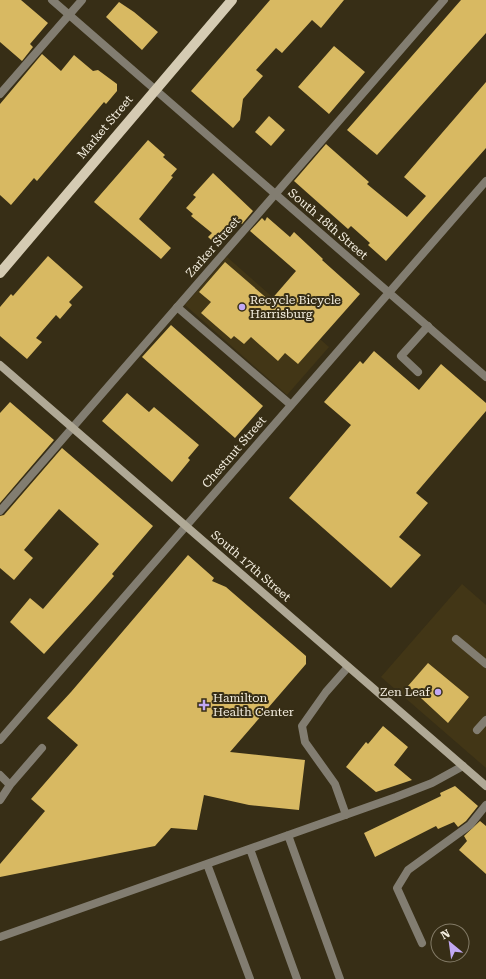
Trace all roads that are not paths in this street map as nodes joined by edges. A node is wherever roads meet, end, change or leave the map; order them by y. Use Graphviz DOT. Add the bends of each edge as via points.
graph roads {
  1 [pos="52,0"];
  2 [pos="82,0"];
  3 [pos="232,0"];
  4 [pos="444,0"];
  5 [pos="69,15"];
  6 [pos="154,89"];
  7 [pos="0,94"];
  8 [pos="486,181"];
  9 [pos="275,194"];
  10 [pos="0,273"];
  11 [pos="389,292"];
  12 [pos="177,306"];
  13 [pos="428,326"];
  14 [pos="0,364"];
  15 [pos="418,372"];
  16 [pos="486,377"];
  17 [pos="291,405"];
  18 [pos="72,428"];
  19 [pos="0,511"];
  20 [pos="186,526"];
  21 [pos="456,639"];
  22 [pos="486,664"];
  23 [pos="348,667"];
  24 [pos="486,720"];
  25 [pos="477,730"];
  26 [pos="0,740"];
  27 [pos="42,748"];
  28 [pos="463,766"];
  29 [pos="0,776"];
  30 [pos="10,785"];
  31 [pos="486,786"];
  32 [pos="0,800"];
  33 [pos="486,805"];
  34 [pos="346,815"];
  35 [pos="288,835"];
  36 [pos="250,849"];
  37 [pos="207,864"];
  38 [pos="0,937"];
  39 [pos="422,943"];
  40 [pos="250,979"];
  41 [pos="297,979"];
  42 [pos="340,979"];
  1 -- 5 [label="street, South 18th Street"];
  2 -- 5 [label="street"];
  3 -- 6 [label="main road, Market Street"];
  4 -- 9 [label="street, Zarker Street"];
  5 -- 6 [label="street, South 18th Street"];
  5 -- 7 [label="street"];
  6 -- 9 [label="street, South 18th Street"];
  6 -- 10 [label="main road, Market Street"];
  8 -- 11 [label="street, Chestnut Street"];
  9 -- 11 [label="street, South 18th Street"];
  9 -- 12 [label="street, Zarker Street"];
  11 -- 13 [label="street, South 18th Street"];
  11 -- 17 [label="street, Chestnut Street"];
  12 -- 17 [label="street"];
  12 -- 18 [label="street, Zarker Street"];
  13 -- 15 [label="street" via="401,356"];
  13 -- 16 [label="street, South 18th Street"];
  14 -- 18 [label="main road, South 17th Street"];
  17 -- 20 [label="street, Chestnut Street"];
  18 -- 19 [label="street, Zarker Street"];
  18 -- 20 [label="main road, South 17th Street"];
  20 -- 23 [label="main road, South 17th Street"];
  20 -- 26 [label="street, Chestnut Street"];
  21 -- 22 [label="street"];
  23 -- 28 [label="main road, South 17th Street"];
  23 -- 34 [label="street" via="302,726 305,742 335,784"];
  24 -- 25 [label="street"];
  27 -- 30 [label="street"];
  28 -- 31 [label="main road, South 17th Street"];
  28 -- 34 [label="street" via="432,783"];
  29 -- 30 [label="street"];
  30 -- 32 [label="street"];
  33 -- 39 [label="street" via="470,825 408,870 397,888"];
  34 -- 35 [label="street"];
  35 -- 36 [label="street"];
  35 -- 42 [label="street"];
  36 -- 37 [label="street"];
  36 -- 41 [label="street"];
  37 -- 38 [label="street"];
  37 -- 40 [label="street"];
}
